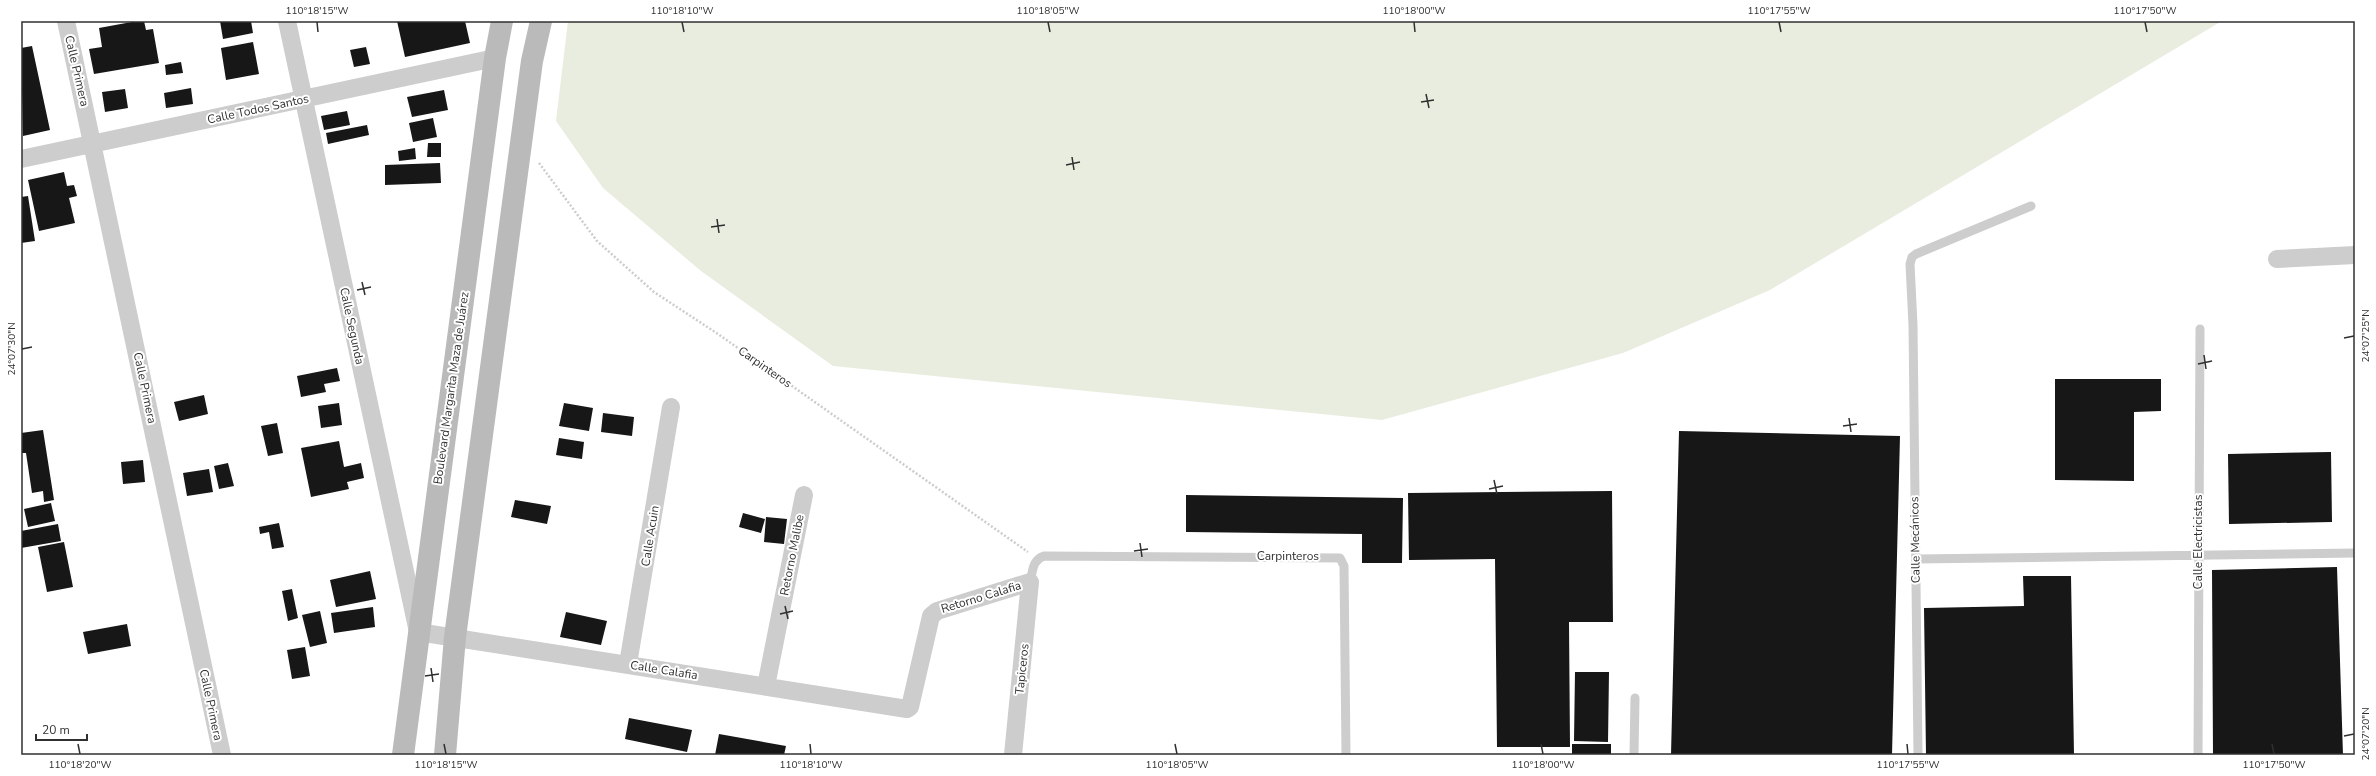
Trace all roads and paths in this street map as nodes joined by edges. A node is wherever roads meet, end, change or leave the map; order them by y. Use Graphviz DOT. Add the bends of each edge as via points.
graph roads {
  1 [pos="66,21"];
  2 [pos="287,21"];
  3 [pos="502,21"];
  4 [pos="541,21"];
  5 [pos="495,58"];
  6 [pos="302,100"];
  7 [pos="523,142"];
  8 [pos="94,144"];
  9 [pos="21,159"];
  10 [pos="2031,206"];
  11 [pos="2355,255"];
  12 [pos="2277,259"];
  13 [pos="2200,329"];
  14 [pos="671,407"];
  15 [pos="804,495"];
  16 [pos="2355,553"];
  17 [pos="2198,555"];
  18 [pos="1037,558"];
  19 [pos="1916,559"];
  20 [pos="1030,582"];
  21 [pos="418,632"];
  22 [pos="454,637"];
  23 [pos="628,664"];
  24 [pos="766,686"];
  25 [pos="1635,698"];
  26 [pos="910,707"];
  27 [pos="222,755"];
  28 [pos="403,755"];
  29 [pos="445,755"];
  30 [pos="1013,755"];
  31 [pos="1346,755"];
  32 [pos="1634,755"];
  33 [pos="1918,755"];
  34 [pos="2198,755"];
  1 -- 8 [label="street, Calle Primera"];
  2 -- 6 [label="street, Calle Segunda"];
  3 -- 5 [label="main road, Boulevard Margarita Maza de Juárez"];
  4 -- 7 [label="main road" via="532,61"];
  5 -- 6 [label="street, Calle Todos Santos"];
  5 -- 21 [label="main road, Boulevard Margarita Maza de Juárez"];
  6 -- 8 [label="street, Calle Todos Santos"];
  6 -- 21 [label="street, Calle Segunda"];
  7 -- 18 [label="path, Carpinteros" via="597,240 654,292 718,334"];
  7 -- 22 [label="main road"];
  8 -- 9 [label="street, Calle Todos Santos"];
  8 -- 27 [label="street, Calle Primera"];
  10 -- 19 [label="lane, Calle Mecánicos" via="1912,257 1910,264"];
  11 -- 12 [label="street"];
  13 -- 17 [label="lane, Calle Electricistas"];
  14 -- 23 [label="street, Calle Acuin"];
  15 -- 24 [label="street, Retorno Malibe"];
  16 -- 17 [label="lane"];
  17 -- 19 [label="lane"];
  17 -- 34 [label="lane, Calle Electricistas"];
  18 -- 20 [label="lane"];
  18 -- 31 [label="lane, Carpinteros" via="1340,558 1344,566"];
  19 -- 33 [label="lane, Calle Mecánicos"];
  20 -- 26 [label="street, Retorno Calafia" via="941,609 931,616"];
  20 -- 30 [label="street, Tapiceros"];
  21 -- 22 [label="street, Calle Calafia"];
  21 -- 28 [label="main road, Boulevard Margarita Maza de Juárez"];
  22 -- 23 [label="street, Calle Calafia"];
  22 -- 29 [label="main road"];
  23 -- 24 [label="street, Calle Calafia"];
  24 -- 26 [label="street, Calle Calafia" via="905,709"];
  25 -- 32 [label="lane"];
}
